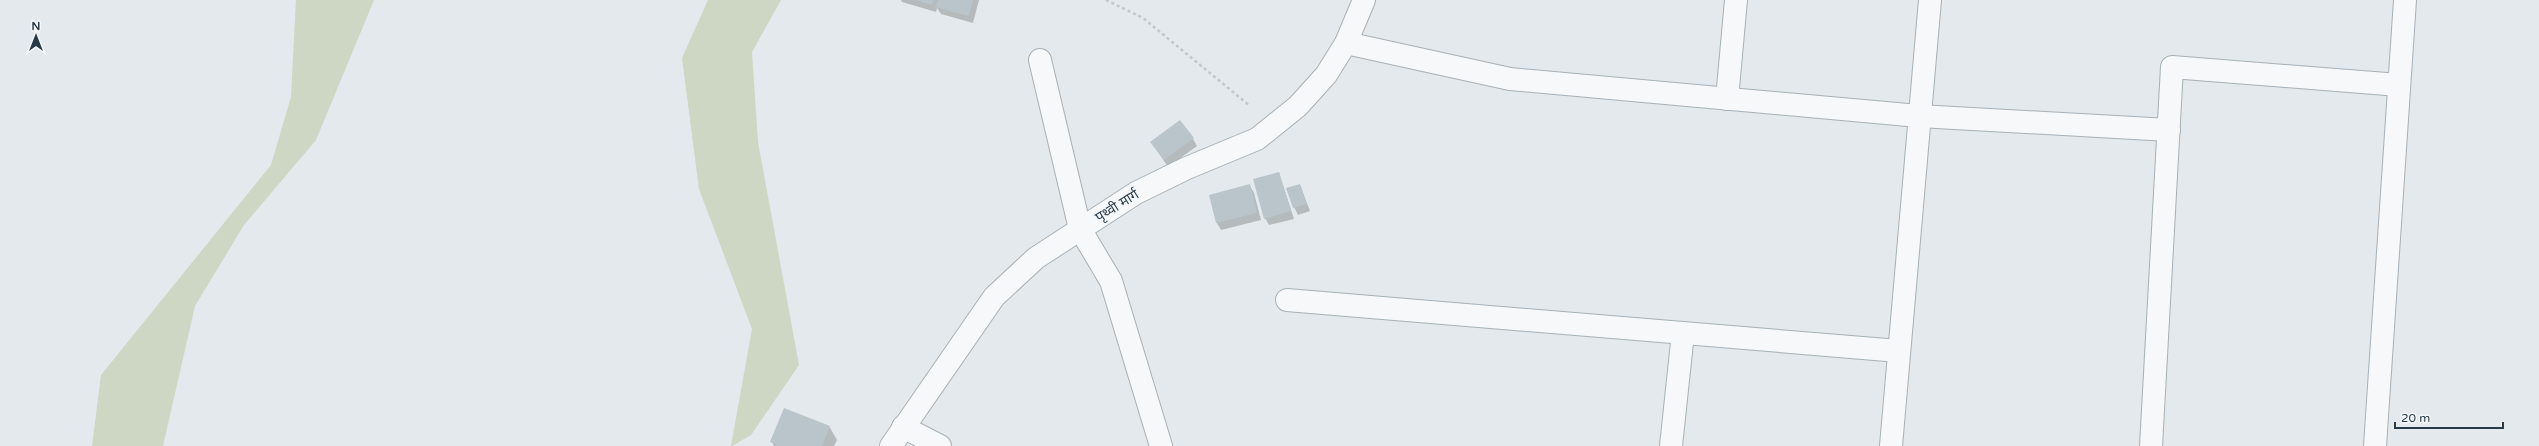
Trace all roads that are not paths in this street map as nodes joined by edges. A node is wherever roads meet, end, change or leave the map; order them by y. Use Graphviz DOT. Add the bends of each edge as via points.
graph roads {
  1 [pos="1364,0"];
  2 [pos="1736,0"];
  3 [pos="1930,0"];
  4 [pos="2405,0"];
  5 [pos="1346,43"];
  6 [pos="1040,60"];
  7 [pos="2399,85"];
  8 [pos="1727,98"];
  9 [pos="1919,116"];
  10 [pos="2168,130"];
  11 [pos="1080,229"];
  12 [pos="1287,300"];
  13 [pos="1683,333"];
  14 [pos="1899,351"];
  15 [pos="903,427"];
  16 [pos="890,446"];
  17 [pos="940,446"];
  18 [pos="1161,446"];
  19 [pos="1671,446"];
  20 [pos="1891,446"];
  21 [pos="2151,446"];
  22 [pos="2376,446"];
  1 -- 5 [label="street, पृथ्वी मार्ग"];
  2 -- 8 [label="street"];
  3 -- 9 [label="street"];
  4 -- 7 [label="street"];
  5 -- 8 [label="street" via="1510,79"];
  5 -- 11 [label="street, पृथ्वी मार्ग" via="1326,74 1298,106 1257,139 1187,168 1136,193"];
  6 -- 11 [label="street"];
  7 -- 10 [label="street" via="2172,67"];
  7 -- 22 [label="street"];
  8 -- 9 [label="street"];
  9 -- 10 [label="street"];
  9 -- 14 [label="street"];
  10 -- 21 [label="street"];
  11 -- 15 [label="street, पृथ्वी मार्ग" via="1036,258 994,297"];
  11 -- 18 [label="street" via="1111,281"];
  12 -- 13 [label="street"];
  13 -- 14 [label="street"];
  13 -- 19 [label="street"];
  14 -- 20 [label="street"];
  15 -- 16 [label="street, पृथ्वी मार्ग"];
  15 -- 17 [label="street"];
}
